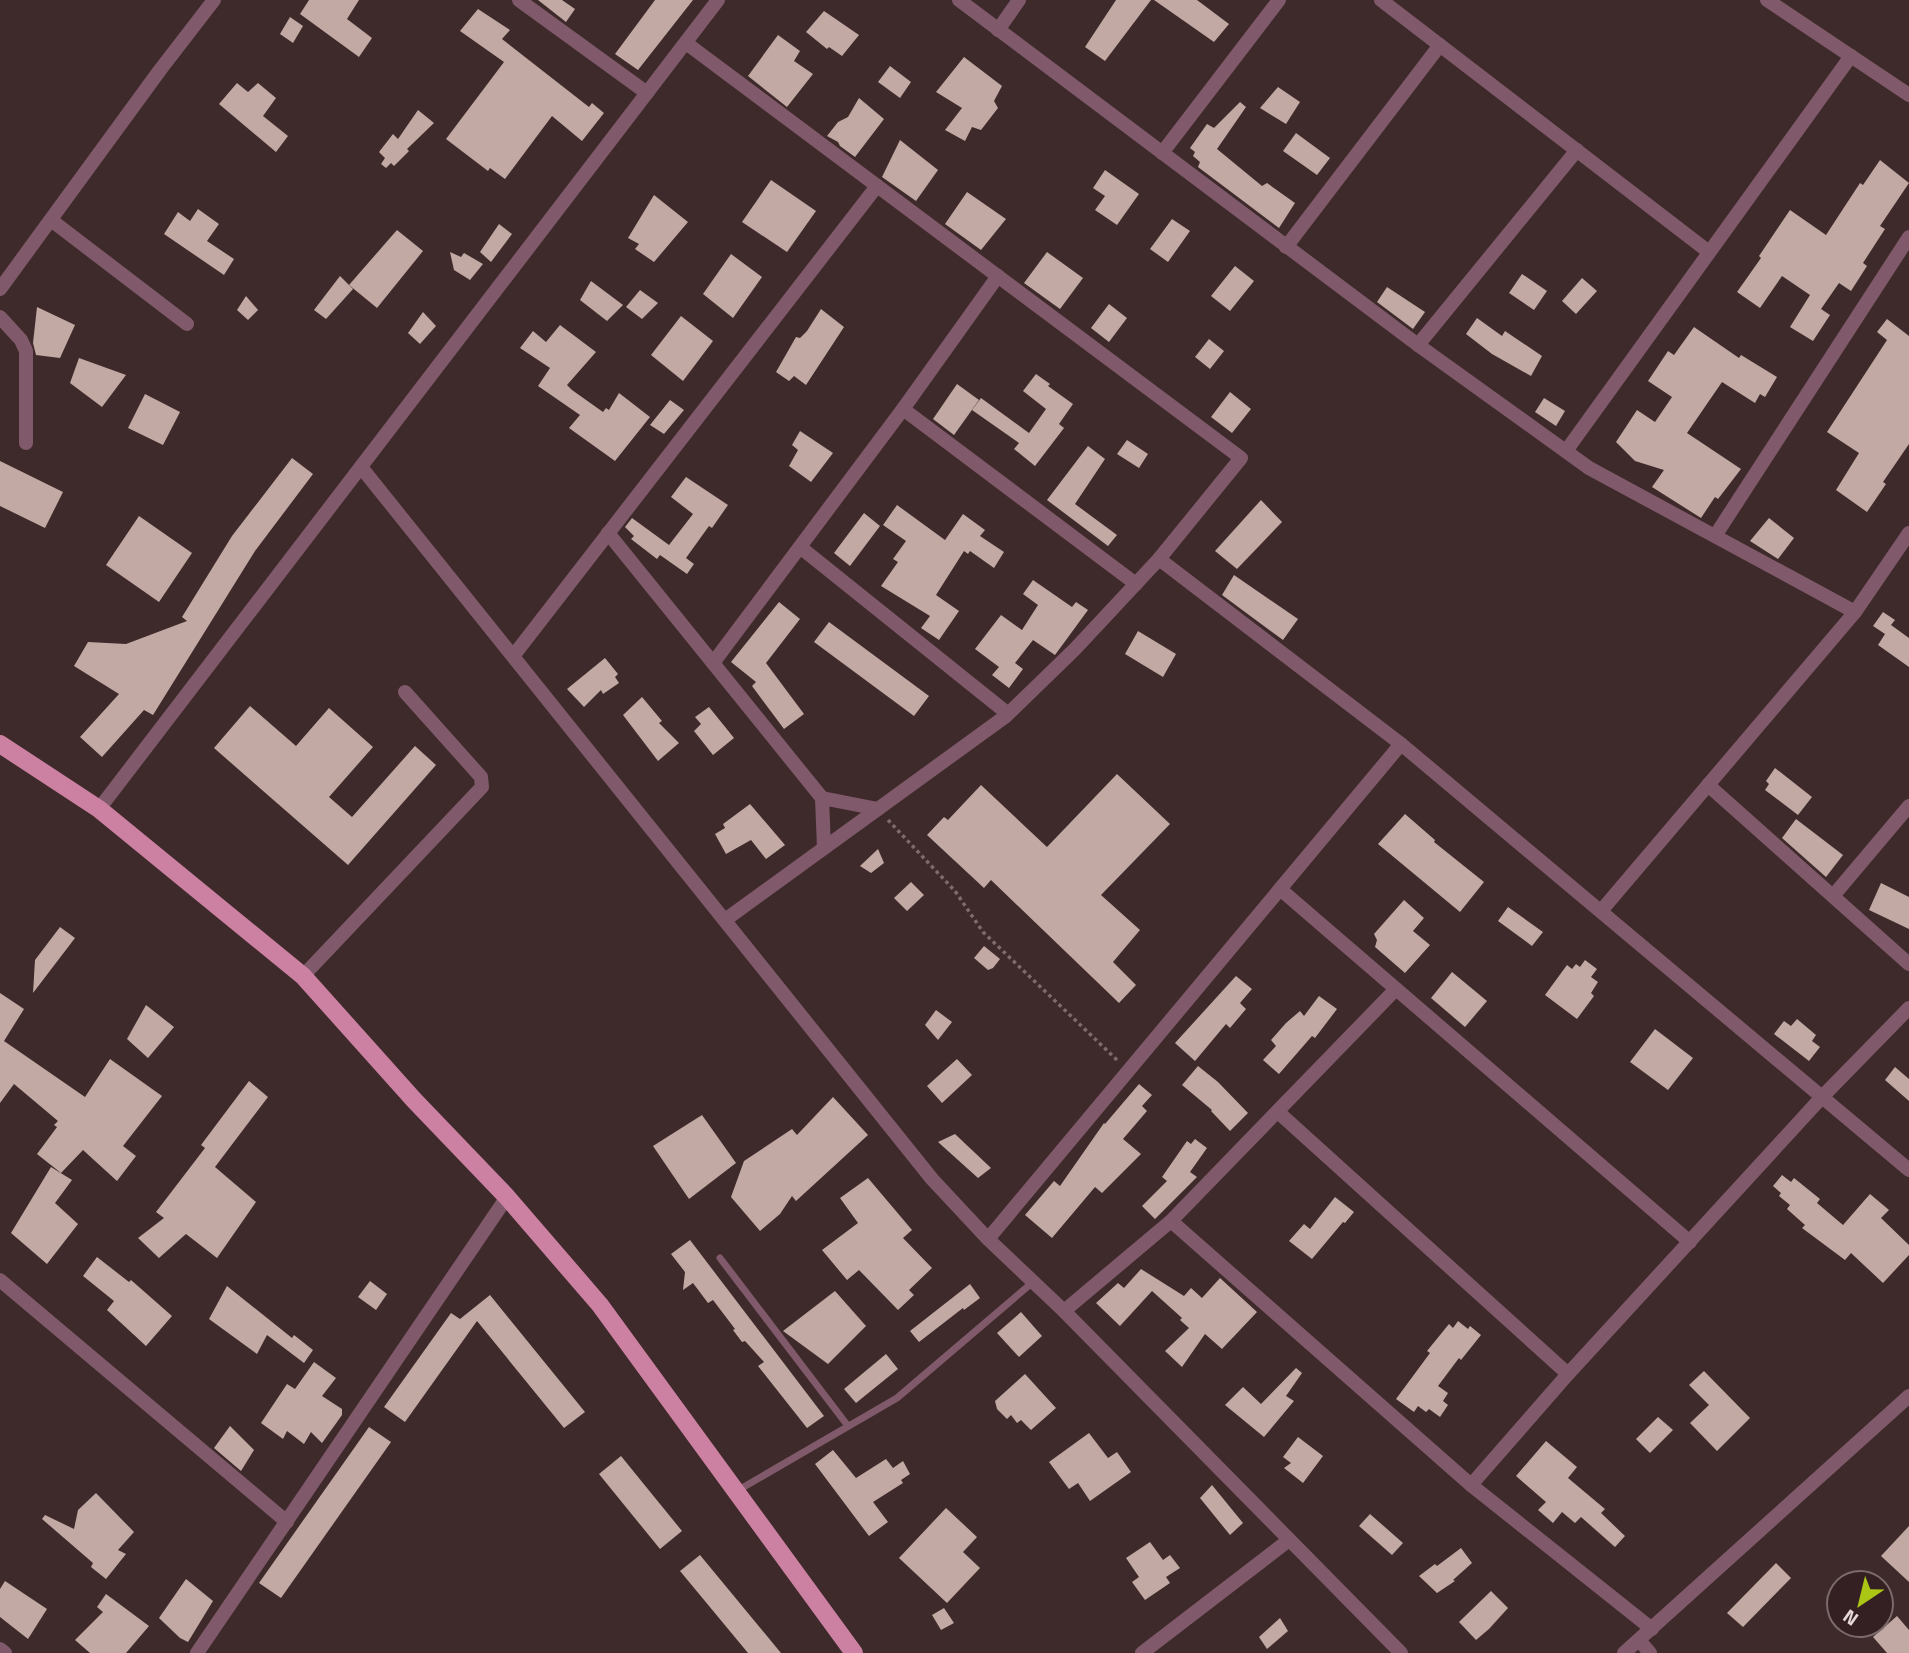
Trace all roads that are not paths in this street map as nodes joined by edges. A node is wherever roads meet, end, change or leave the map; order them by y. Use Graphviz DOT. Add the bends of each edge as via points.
graph roads {
  1 [pos="214,0"];
  2 [pos="519,0"];
  3 [pos="718,0"];
  4 [pos="959,0"];
  5 [pos="1019,0"];
  6 [pos="1279,0"];
  7 [pos="1381,0"];
  8 [pos="1766,0"];
  9 [pos="998,30"];
  10 [pos="686,43"];
  11 [pos="1440,45"];
  12 [pos="1851,56"];
  13 [pos="647,93"];
  14 [pos="1909,95"];
  15 [pos="1577,150"];
  16 [pos="1162,153"];
  17 [pos="877,186"];
  18 [pos="51,220"];
  19 [pos="1909,237"];
  20 [pos="1286,247"];
  21 [pos="1709,252"];
  22 [pos="998,276"];
  23 [pos="0,289"];
  24 [pos="0,317"];
  25 [pos="187,324"];
  26 [pos="1418,345"];
  27 [pos="903,409"];
  28 [pos="26,443"];
  29 [pos="1566,451"];
  30 [pos="361,467"];
  31 [pos="608,533"];
  32 [pos="1909,533"];
  33 [pos="1714,536"];
  34 [pos="800,548"];
  35 [pos="1159,559"];
  36 [pos="1136,584"];
  37 [pos="1855,612"];
  38 [pos="514,655"];
  39 [pos="713,663"];
  40 [pos="405,692"];
  41 [pos="1007,713"];
  42 [pos="0,744"];
  43 [pos="1401,744"];
  44 [pos="1708,785"];
  45 [pos="822,797"];
  46 [pos="1909,806"];
  47 [pos="99,809"];
  48 [pos="878,809"];
  49 [pos="824,848"];
  50 [pos="1280,889"];
  51 [pos="1833,896"];
  52 [pos="1601,911"];
  53 [pos="725,920"];
  54 [pos="1909,964"];
  55 [pos="303,976"];
  56 [pos="1396,989"];
  57 [pos="1909,1008"];
  58 [pos="1822,1097"];
  59 [pos="1278,1112"];
  60 [pos="1909,1170"];
  61 [pos="507,1197"];
  62 [pos="1171,1221"];
  63 [pos="988,1239"];
  64 [pos="1690,1242"];
  65 [pos="720,1258"];
  66 [pos="0,1280"];
  67 [pos="1033,1282"];
  68 [pos="1064,1311"];
  69 [pos="1568,1374"];
  70 [pos="1909,1396"];
  71 [pos="848,1426"];
  72 [pos="1471,1485"];
  73 [pos="735,1492"];
  74 [pos="287,1522"];
  75 [pos="1289,1540"];
  76 [pos="1652,1629"];
  77 [pos="1639,1640"];
  78 [pos="0,1649"];
  79 [pos="5,1653"];
  80 [pos="197,1653"];
  81 [pos="854,1653"];
  82 [pos="1142,1653"];
  83 [pos="1401,1653"];
  84 [pos="1624,1653"];
  85 [pos="1650,1653"];
  1 -- 18 [label="street"];
  2 -- 13 [label="street"];
  3 -- 10 [label="street"];
  4 -- 9 [label="street"];
  5 -- 9 [label="street"];
  6 -- 16 [label="street"];
  7 -- 11 [label="street"];
  8 -- 12 [label="street"];
  9 -- 16 [label="street"];
  10 -- 13 [label="street"];
  10 -- 17 [label="street"];
  11 -- 15 [label="street"];
  11 -- 20 [label="street"];
  12 -- 14 [label="street"];
  12 -- 21 [label="street"];
  13 -- 30 [label="street"];
  15 -- 21 [label="street"];
  15 -- 26 [label="street"];
  16 -- 20 [label="street"];
  17 -- 22 [label="street"];
  17 -- 31 [label="street"];
  18 -- 23 [label="street"];
  18 -- 25 [label="street"];
  19 -- 33 [label="street"];
  20 -- 26 [label="street"];
  21 -- 29 [label="street"];
  22 -- 27 [label="street"];
  22 -- 35 [label="street" via="1241,458"];
  24 -- 28 [label="street" via="26,351"];
  26 -- 29 [label="street"];
  27 -- 34 [label="street"];
  27 -- 36 [label="street"];
  29 -- 33 [label="street"];
  30 -- 38 [label="street"];
  30 -- 47 [label="street"];
  31 -- 38 [label="street"];
  31 -- 39 [label="street"];
  32 -- 37 [label="street"];
  33 -- 37 [label="street"];
  34 -- 39 [label="street"];
  34 -- 41 [label="street"];
  35 -- 36 [label="street"];
  35 -- 43 [label="street"];
  36 -- 41 [label="street"];
  37 -- 44 [label="street"];
  38 -- 53 [label="street"];
  39 -- 45 [label="street"];
  40 -- 55 [label="street" via="481,777 482,787"];
  41 -- 48 [label="street"];
  42 -- 47 [label="main road"];
  43 -- 50 [label="street"];
  43 -- 52 [label="street"];
  44 -- 51 [label="street"];
  44 -- 52 [label="street"];
  45 -- 48 [label="street"];
  45 -- 49 [label="street"];
  46 -- 51 [label="street"];
  47 -- 55 [label="main road"];
  48 -- 49 [label="street"];
  49 -- 53 [label="street"];
  50 -- 56 [label="street"];
  50 -- 63 [label="street"];
  51 -- 54 [label="street"];
  52 -- 58 [label="street"];
  53 -- 63 [label="street" via="932,1179"];
  55 -- 61 [label="main road"];
  56 -- 59 [label="street"];
  56 -- 64 [label="street"];
  57 -- 58 [label="street"];
  58 -- 60 [label="street"];
  58 -- 64 [label="street"];
  59 -- 62 [label="street"];
  59 -- 69 [label="street"];
  61 -- 73 [label="main road" via="600,1305"];
  61 -- 74 [label="street"];
  62 -- 68 [label="street"];
  62 -- 72 [label="street"];
  63 -- 67 [label="street"];
  64 -- 69 [label="street"];
  65 -- 71 [label="lane"];
  66 -- 74 [label="street"];
  67 -- 68 [label="street"];
  67 -- 71 [label="lane" via="897,1398"];
  68 -- 75 [label="street"];
  69 -- 72 [label="street"];
  70 -- 76 [label="street"];
  71 -- 73 [label="lane"];
  72 -- 76 [label="street"];
  73 -- 81 [label="main road"];
  74 -- 80 [label="street"];
  75 -- 82 [label="street"];
  75 -- 83 [label="street"];
  76 -- 77 [label="street"];
  77 -- 84 [label="street"];
  77 -- 85 [label="street"];
  78 -- 79 [label="street"];
}
